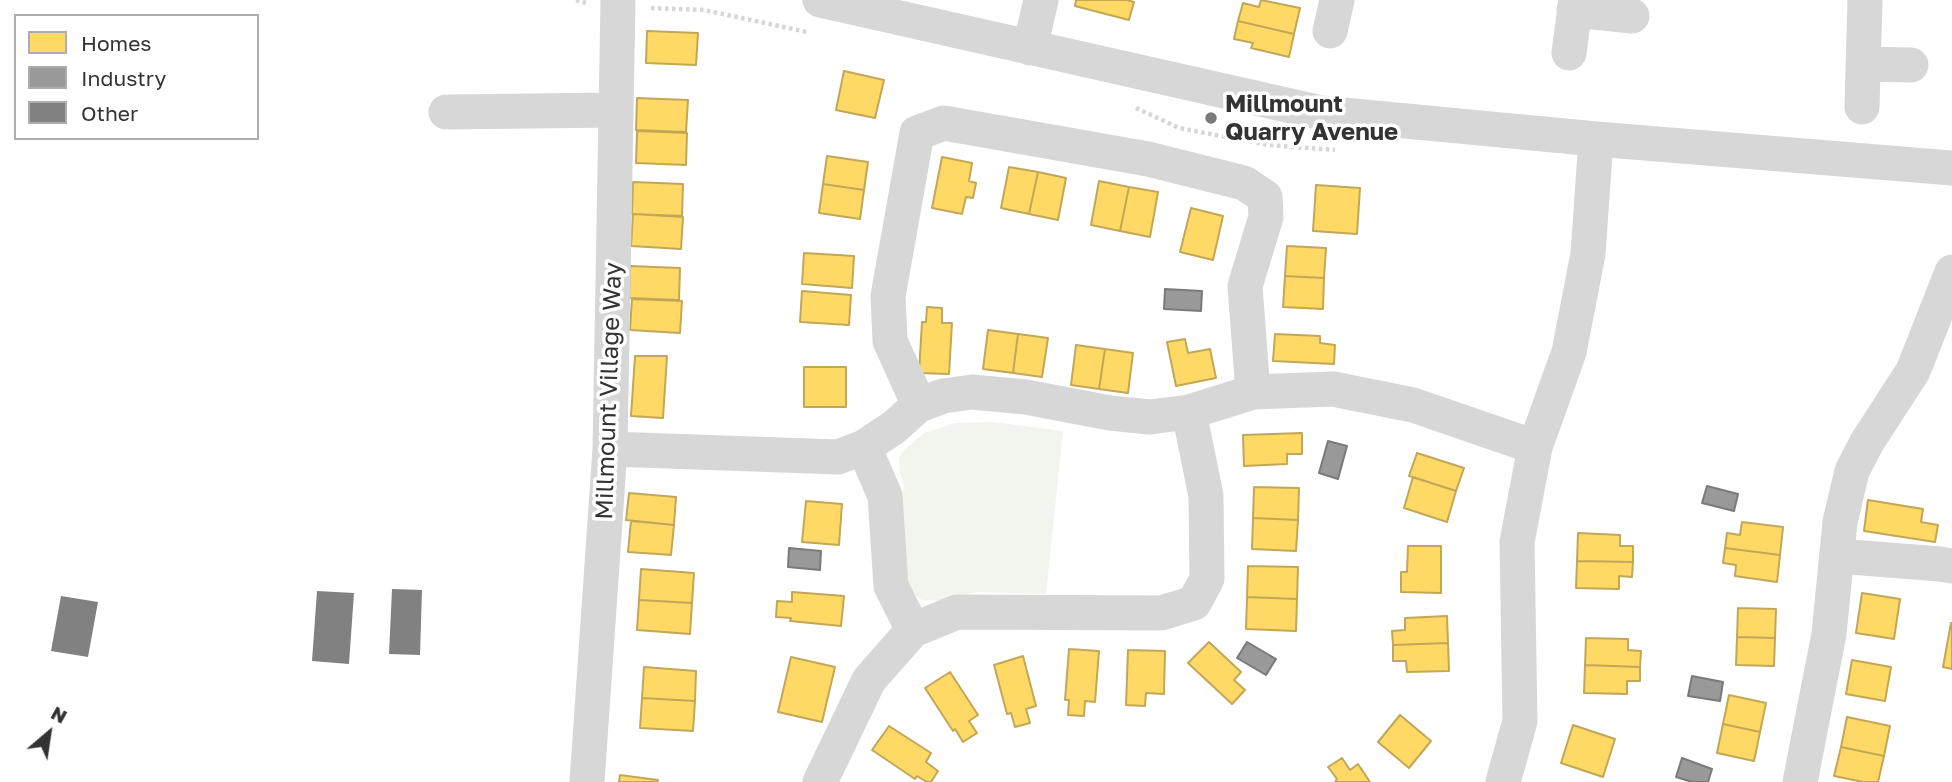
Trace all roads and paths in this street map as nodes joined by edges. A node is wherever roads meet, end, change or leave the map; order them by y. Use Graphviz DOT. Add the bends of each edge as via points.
graph roads {
  1 [pos="618,0"];
  2 [pos="820,0"];
  3 [pos="1041,0"];
  4 [pos="1865,0"];
  5 [pos="1575,5"];
  6 [pos="1632,16"];
  7 [pos="1030,48"];
  8 [pos="1569,53"];
  9 [pos="1863,64"];
  10 [pos="1911,65"];
  11 [pos="1862,107"];
  12 [pos="616,110"];
  13 [pos="446,112"];
  14 [pos="1596,139"];
  15 [pos="1952,168"];
  16 [pos="1952,272"];
  17 [pos="1253,392"];
  18 [pos="919,405"];
  19 [pos="1189,412"];
  20 [pos="864,447"];
  21 [pos="1535,447"];
  22 [pos="610,449"];
  23 [pos="1837,556"];
  24 [pos="1952,566"];
  25 [pos="913,630"];
  26 [pos="1509,780"];
  27 [pos="587,782"];
  28 [pos="820,782"];
  29 [pos="1800,782"];
  1 -- 12 [label="street, Millmount Village Way"];
  2 -- 7 [label="street"];
  3 -- 7 [label="street"];
  4 -- 9 [label="street"];
  5 -- 6 [label="street"];
  5 -- 8 [label="street"];
  7 -- 14 [label="street" via="1322,113"];
  9 -- 10 [label="street"];
  9 -- 11 [label="street"];
  12 -- 13 [label="street"];
  12 -- 22 [label="street, Millmount Village Way"];
  14 -- 15 [label="street"];
  14 -- 21 [label="street" via="1588,254 1569,352"];
  16 -- 23 [label="street" via="1913,371 1852,471"];
  17 -- 18 [label="street" via="1245,286 1266,217 1265,197 1244,183 1148,159 944,123 917,133 888,296 890,341"];
  17 -- 19 [label="street"];
  17 -- 21 [label="street" via="1333,389 1413,405"];
  18 -- 19 [label="street" via="972,392 1150,417"];
  18 -- 20 [label="street"];
  19 -- 25 [label="street" via="1206,496 1207,579 1194,603 1161,612 957,612"];
  20 -- 22 [label="street" via="838,457"];
  20 -- 25 [label="street" via="885,496 891,586"];
  21 -- 26 [label="street" via="1517,542 1520,721"];
  22 -- 27 [label="street, Millmount Village Way"];
  23 -- 24 [label="street"];
  23 -- 29 [label="street" via="1829,634"];
  25 -- 28 [label="street" via="869,680"];
}
